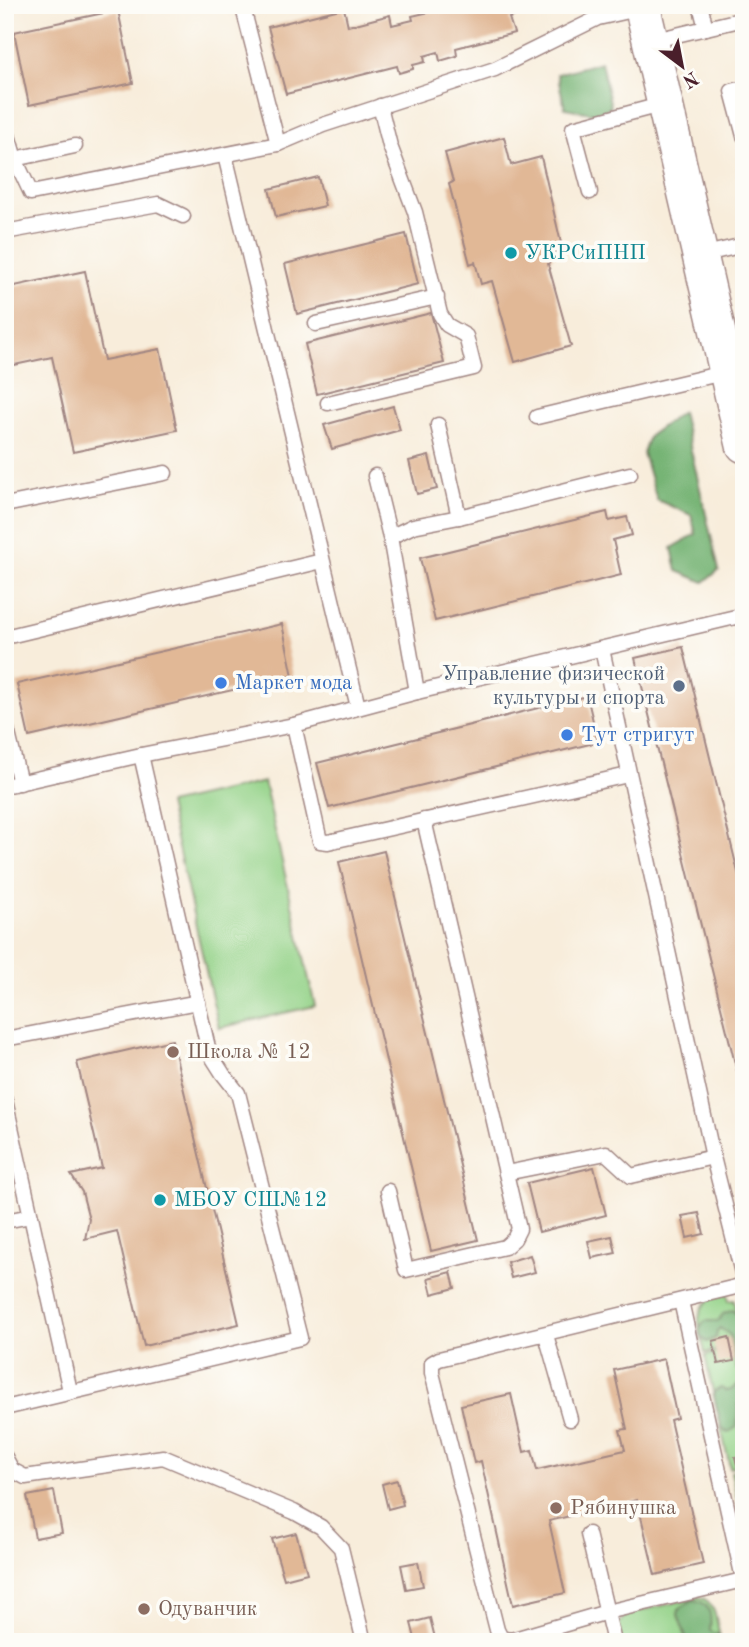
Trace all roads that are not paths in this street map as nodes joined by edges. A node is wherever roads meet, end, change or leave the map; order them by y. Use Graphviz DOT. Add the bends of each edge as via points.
graph roads {
  1 [pos="255,5"];
  2 [pos="700,5"];
  3 [pos="645,18"];
  4 [pos="744,19"];
  5 [pos="706,28"];
  6 [pos="744,88"];
  7 [pos="664,104"];
  8 [pos="380,106"];
  9 [pos="5,125"];
  10 [pos="744,136"];
  11 [pos="278,144"];
  12 [pos="75,146"];
  13 [pos="225,155"];
  14 [pos="15,159"];
  15 [pos="590,192"];
  16 [pos="183,216"];
  17 [pos="5,232"];
  18 [pos="744,245"];
  19 [pos="700,255"];
  20 [pos="437,297"];
  21 [pos="316,324"];
  22 [pos="727,372"];
  23 [pos="328,403"];
  24 [pos="537,417"];
  25 [pos="438,425"];
  26 [pos="744,445"];
  27 [pos="164,473"];
  28 [pos="630,474"];
  29 [pos="375,476"];
  30 [pos="5,505"];
  31 [pos="459,517"];
  32 [pos="390,537"];
  33 [pos="323,561"];
  34 [pos="744,615"];
  35 [pos="5,637"];
  36 [pos="602,649"];
  37 [pos="417,692"];
  38 [pos="358,707"];
  39 [pos="5,721"];
  40 [pos="294,725"];
  41 [pos="141,755"];
  42 [pos="628,775"];
  43 [pos="20,783"];
  44 [pos="5,786"];
  45 [pos="424,820"];
  46 [pos="198,1002"];
  47 [pos="5,1039"];
  48 [pos="5,1100"];
  49 [pos="713,1157"];
  50 [pos="506,1173"];
  51 [pos="388,1191"];
  52 [pos="31,1216"];
  53 [pos="5,1221"];
  54 [pos="744,1283"];
  55 [pos="681,1301"];
  56 [pos="546,1335"];
  57 [pos="70,1391"];
  58 [pos="5,1408"];
  59 [pos="570,1419"];
  60 [pos="5,1457"];
  61 [pos="588,1534"];
  62 [pos="743,1582"];
  63 [pos="607,1612"];
  64 [pos="364,1642"];
  65 [pos="614,1642"];
  1 -- 11 [label="lane" via="244,12"];
  2 -- 5 [label="lane"];
  3 -- 5 [label="lane"];
  3 -- 7 [label="street"];
  3 -- 8 [label="lane" via="598,18 495,69"];
  4 -- 5 [label="lane"];
  6 -- 10 [label="lane" via="732,91"];
  7 -- 15 [label="lane" via="573,128"];
  7 -- 19 [label="street"];
  8 -- 11 [label="lane"];
  8 -- 20 [label="lane"];
  9 -- 14 [label="lane"];
  11 -- 13 [label="lane"];
  12 -- 14 [label="lane"];
  13 -- 14 [label="lane" via="30,193"];
  13 -- 33 [label="lane"];
  16 -- 17 [label="lane" via="158,204"];
  18 -- 19 [label="lane"];
  19 -- 22 [label="street"];
  20 -- 21 [label="lane"];
  20 -- 23 [label="lane" via="447,326 466,337 474,368"];
  22 -- 24 [label="lane"];
  22 -- 26 [label="street"];
  25 -- 31 [label="lane"];
  27 -- 30 [label="lane"];
  28 -- 31 [label="lane"];
  29 -- 32 [label="lane"];
  31 -- 32 [label="lane" via="413,526"];
  32 -- 37 [label="lane"];
  33 -- 35 [label="lane"];
  33 -- 38 [label="lane"];
  34 -- 36 [label="lane"];
  36 -- 37 [label="lane"];
  36 -- 42 [label="lane"];
  37 -- 38 [label="lane"];
  38 -- 40 [label="lane"];
  39 -- 43 [label="lane"];
  40 -- 41 [label="lane"];
  40 -- 45 [label="lane" via="320,841"];
  41 -- 43 [label="lane"];
  41 -- 46 [label="lane"];
  42 -- 45 [label="lane"];
  42 -- 49 [label="lane"];
  43 -- 44 [label="lane"];
  45 -- 50 [label="lane"];
  46 -- 47 [label="lane"];
  46 -- 57 [label="lane" via="209,1052 238,1093 300,1338"];
  48 -- 52 [label="lane"];
  49 -- 50 [label="lane" via="631,1176 606,1153"];
  49 -- 54 [label="lane"];
  50 -- 51 [label="lane" via="519,1228 514,1239 505,1247 412,1270 404,1265"];
  52 -- 53 [label="lane"];
  52 -- 57 [label="lane"];
  54 -- 55 [label="lane"];
  55 -- 56 [label="lane"];
  55 -- 62 [label="lane"];
  56 -- 59 [label="lane"];
  56 -- 63 [label="lane" via="439,1359 432,1363 432,1373 501,1638 511,1640"];
  57 -- 58 [label="lane"];
  60 -- 64 [label="lane" via="12,1470 25,1477 163,1457 294,1511 321,1527 341,1548"];
  61 -- 63 [label="lane"];
  62 -- 63 [label="lane"];
  63 -- 65 [label="lane"];
}
